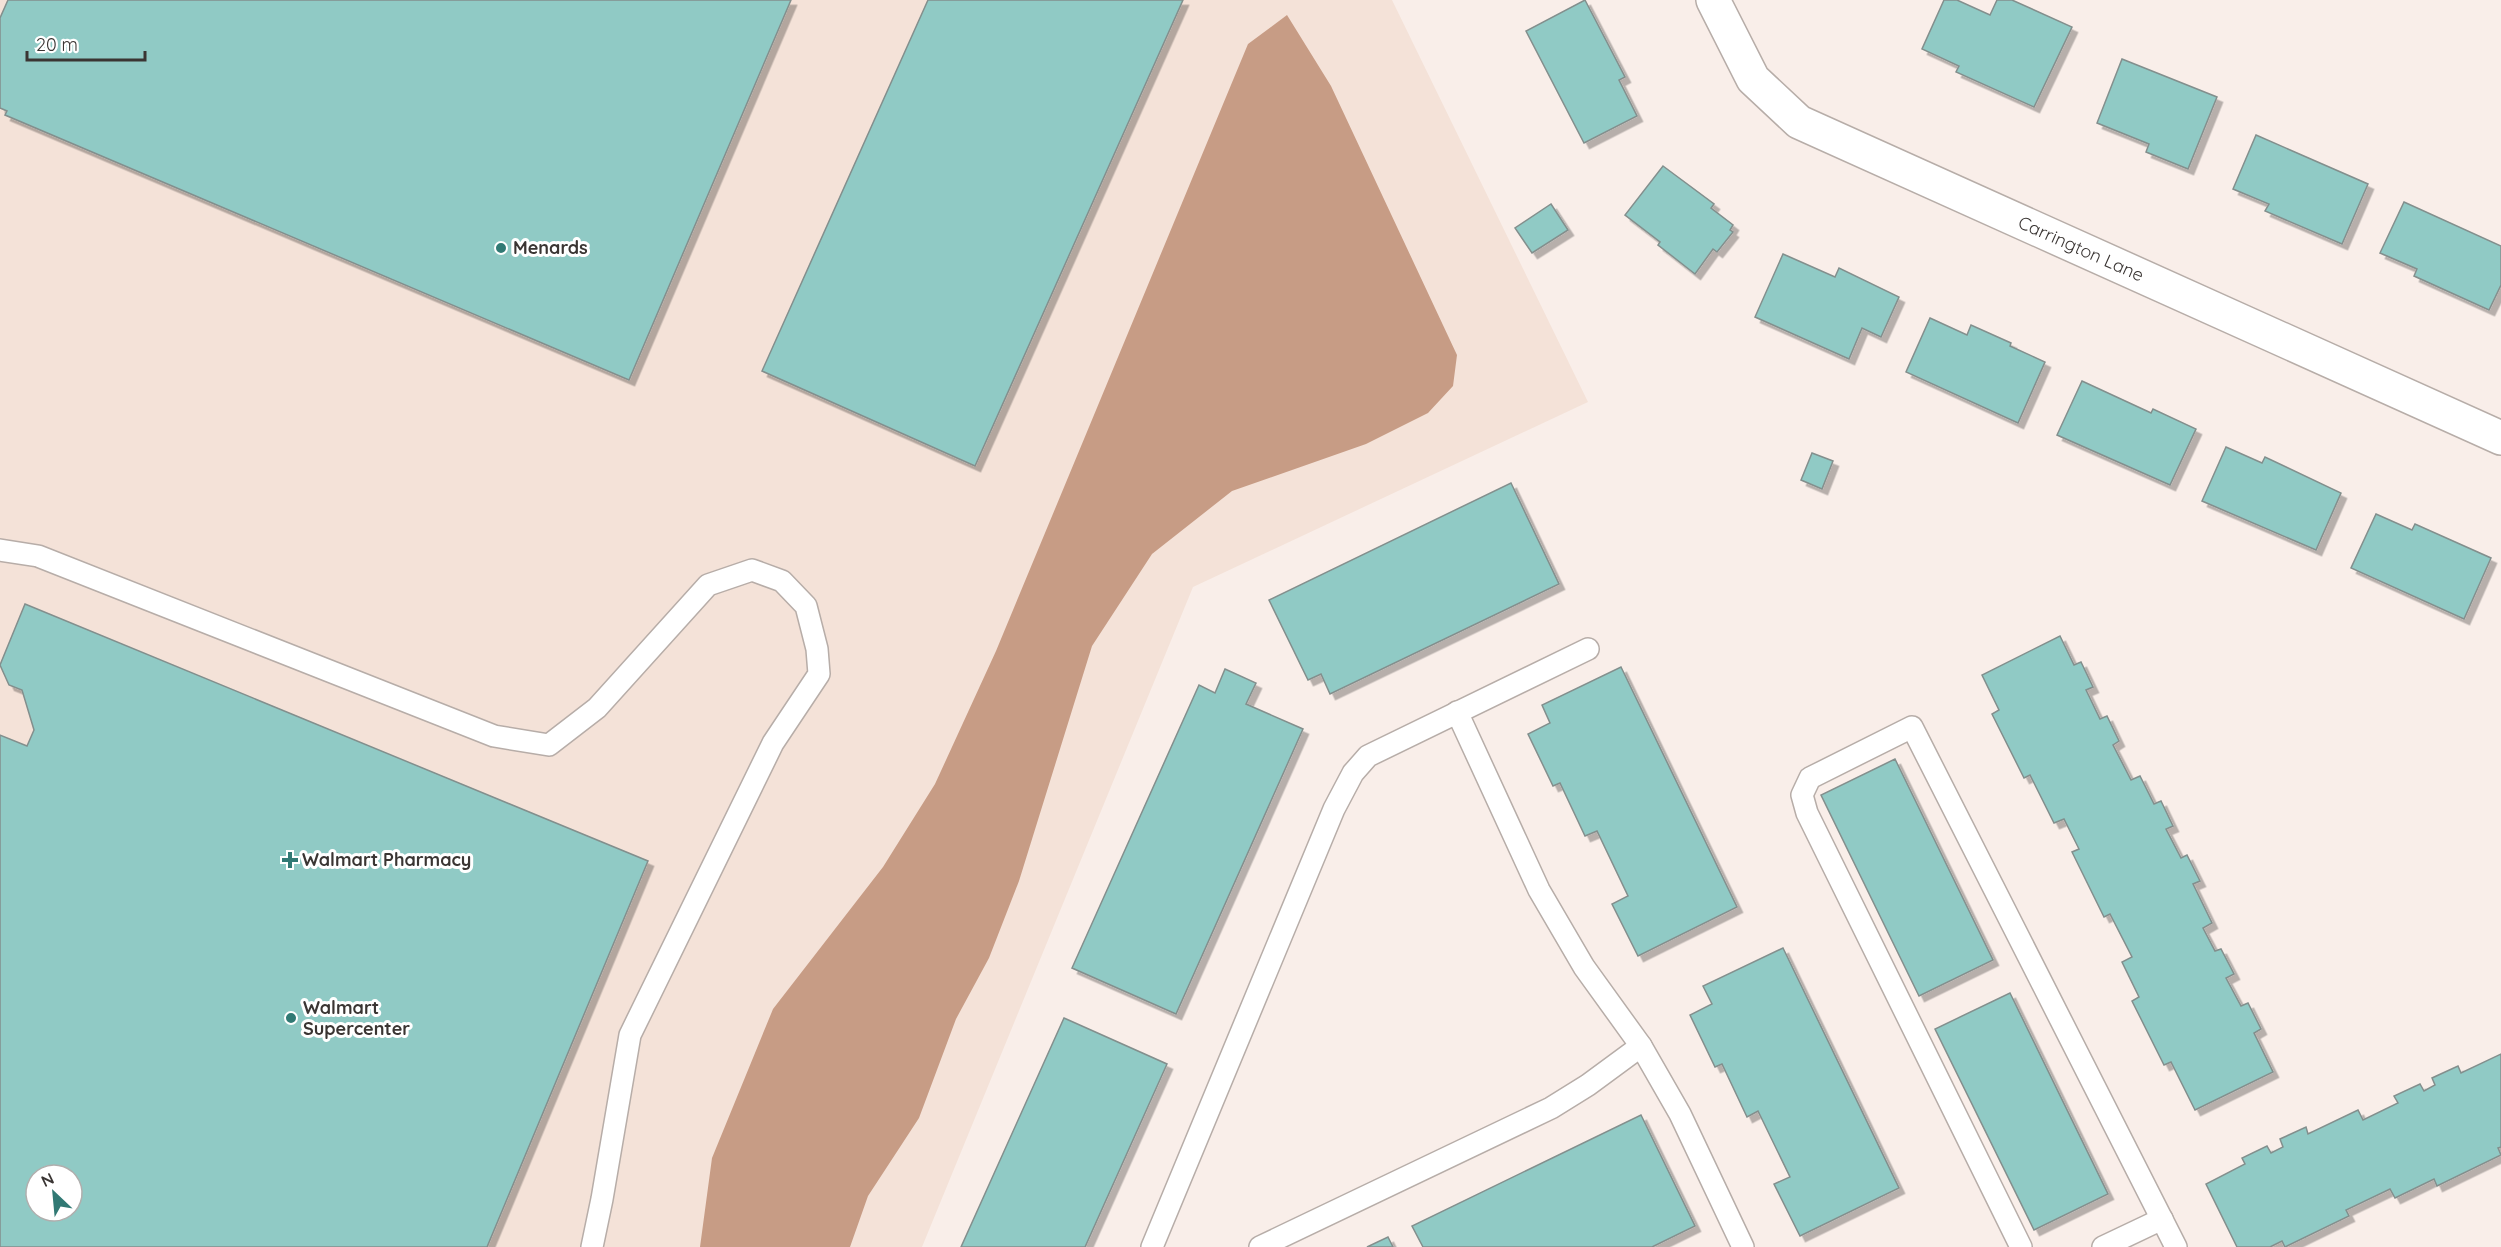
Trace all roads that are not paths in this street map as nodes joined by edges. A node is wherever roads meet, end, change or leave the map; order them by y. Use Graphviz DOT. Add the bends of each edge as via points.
graph roads {
  1 [pos="1713,0"];
  2 [pos="2501,438"];
  3 [pos="0,550"];
  4 [pos="1588,649"];
  5 [pos="1457,712"];
  6 [pos="1641,1046"];
  7 [pos="2162,1219"];
  8 [pos="592,1247"];
  9 [pos="1152,1247"];
  10 [pos="1260,1247"];
  11 [pos="1743,1247"];
  12 [pos="2021,1247"];
  13 [pos="2103,1247"];
  14 [pos="2176,1247"];
  1 -- 2 [label="street, Carrington Lane" via="1753,79 1799,122"];
  3 -- 8 [label="lane" via="38,556 494,735 549,745 597,708 708,585 752,570 782,581 806,606 819,674 773,743 630,1035"];
  4 -- 5 [label="lane"];
  5 -- 6 [label="lane" via="1553,915 1584,967"];
  5 -- 9 [label="lane" via="1368,756 1353,773 1334,809"];
  6 -- 10 [label="lane" via="1551,1108"];
  6 -- 11 [label="lane" via="1680,1114"];
  7 -- 12 [label="lane" via="1912,727 1810,778 1802,795 1807,813"];
  7 -- 13 [label="lane"];
  7 -- 14 [label="lane"];
}
